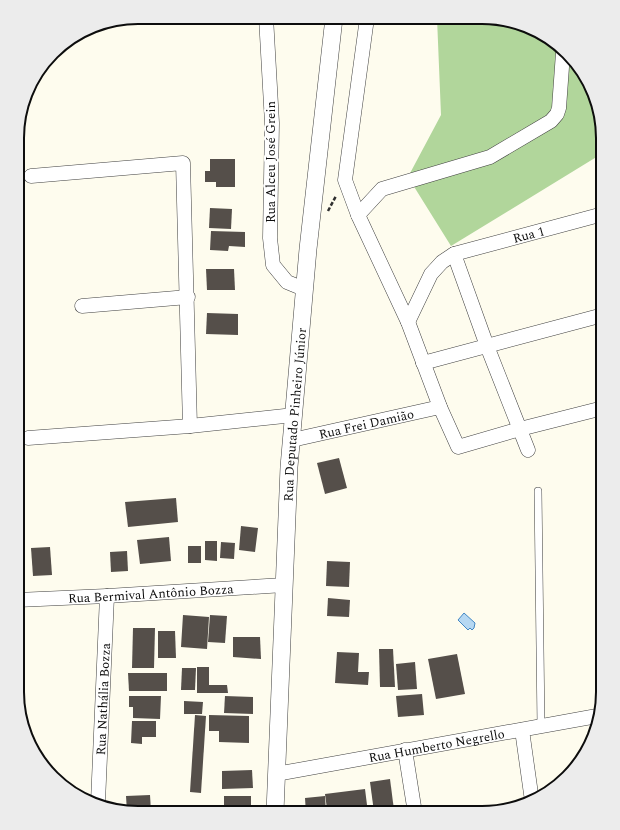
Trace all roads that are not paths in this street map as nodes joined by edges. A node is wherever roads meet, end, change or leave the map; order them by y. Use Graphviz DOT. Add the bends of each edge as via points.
graph roads {
  1 [pos="266,24"];
  2 [pos="333,24"];
  3 [pos="366,24"];
  4 [pos="563,58"];
  5 [pos="31,176"];
  6 [pos="358,216"];
  7 [pos="596,216"];
  8 [pos="454,254"];
  9 [pos="304,288"];
  10 [pos="188,297"];
  11 [pos="82,306"];
  12 [pos="596,317"];
  13 [pos="408,322"];
  14 [pos="487,346"];
  15 [pos="422,363"];
  16 [pos="440,407"];
  17 [pos="596,410"];
  18 [pos="294,415"];
  19 [pos="190,426"];
  20 [pos="520,429"];
  21 [pos="28,438"];
  22 [pos="292,440"];
  23 [pos="528,450"];
  24 [pos="538,491"];
  25 [pos="284,585"];
  26 [pos="107,596"];
  27 [pos="24,600"];
  28 [pos="593,717"];
  29 [pos="541,726"];
  30 [pos="522,730"];
  31 [pos="405,750"];
  32 [pos="276,774"];
  33 [pos="531,794"];
  34 [pos="98,798"];
  35 [pos="276,806"];
  36 [pos="414,806"];
  1 -- 9 [label="street, Rua Alceu José Grein" via="272,123 270,238 273,265 287,282"];
  2 -- 9 [label="street, Rua Deputado Pinheiro Júnior"];
  3 -- 6 [label="street" via="345,180"];
  4 -- 6 [label="street" via="559,108 551,121 490,157 382,190"];
  5 -- 10 [label="street" via="183,163"];
  6 -- 13 [label="street"];
  7 -- 8 [label="street, Rua 1"];
  8 -- 13 [label="street" via="431,274"];
  8 -- 14 [label="street"];
  9 -- 18 [label="street, Rua Deputado Pinheiro Júnior"];
  10 -- 11 [label="street"];
  10 -- 19 [label="street"];
  12 -- 14 [label="street"];
  13 -- 15 [label="street"];
  14 -- 15 [label="street"];
  14 -- 20 [label="street"];
  15 -- 16 [label="street"];
  16 -- 20 [label="street" via="458,447"];
  16 -- 22 [label="street, Rua Frei Damião"];
  17 -- 20 [label="street"];
  18 -- 19 [label="street"];
  18 -- 22 [label="street, Rua Deputado Pinheiro Júnior"];
  19 -- 21 [label="street"];
  20 -- 23 [label="street"];
  22 -- 25 [label="street, Rua Deputado Pinheiro Júnior"];
  24 -- 29 [label="lane"];
  25 -- 26 [label="street, Rua Bermival Antônio Bozza"];
  25 -- 32 [label="street, Rua Deputado Pinheiro Júnior"];
  26 -- 27 [label="street, Rua Bermival Antônio Bozza"];
  26 -- 34 [label="street, Rua Nathália Bozza"];
  28 -- 29 [label="street, Rua Humberto Negrello"];
  29 -- 30 [label="street, Rua Humberto Negrello"];
  30 -- 31 [label="street, Rua Humberto Negrello"];
  30 -- 33 [label="street"];
  31 -- 32 [label="street, Rua Humberto Negrello"];
  31 -- 36 [label="street"];
  32 -- 35 [label="street, Rua Deputado Pinheiro Júnior"];
}
